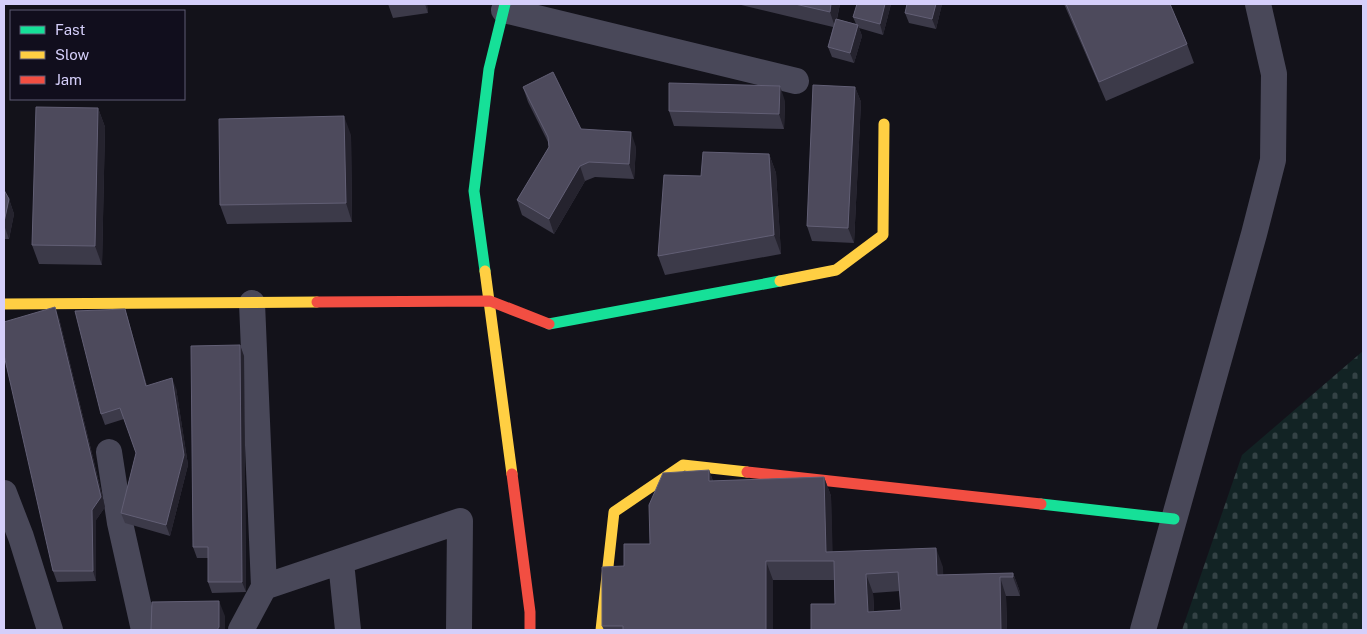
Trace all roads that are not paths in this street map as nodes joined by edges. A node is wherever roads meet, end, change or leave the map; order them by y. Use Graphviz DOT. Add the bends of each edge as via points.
graph roads {
  1 [pos="1258,4"];
  2 [pos="505,7"];
  3 [pos="796,80"];
  4 [pos="884,124"];
  5 [pos="490,301"];
  6 [pos="252,303"];
  7 [pos="4,304"];
  8 [pos="109,452"];
  9 [pos="4,493"];
  10 [pos="1174,519"];
  11 [pos="341,562"];
  12 [pos="264,588"];
  13 [pos="50,630"];
  14 [pos="144,630"];
  15 [pos="241,630"];
  16 [pos="348,630"];
  17 [pos="459,630"];
  18 [pos="530,630"];
  19 [pos="601,630"];
  20 [pos="1143,630"];
  1 -- 10 [label="street" via="1274,74 1273,160"];
  2 -- 3 [label="street"];
  2 -- 5 [label="street" via="489,69 474,191"];
  4 -- 5 [label="street" via="883,235 836,270 548,324"];
  5 -- 6 [label="street"];
  5 -- 18 [label="street"];
  6 -- 7 [label="street"];
  6 -- 12 [label="street"];
  8 -- 14 [label="street" via="120,523"];
  9 -- 13 [label="street"];
  10 -- 19 [label="street" via="683,465 614,512"];
  10 -- 20 [label="street"];
  11 -- 12 [label="street"];
  11 -- 16 [label="street"];
  11 -- 17 [label="street" via="460,521"];
  12 -- 15 [label="street"];
}
